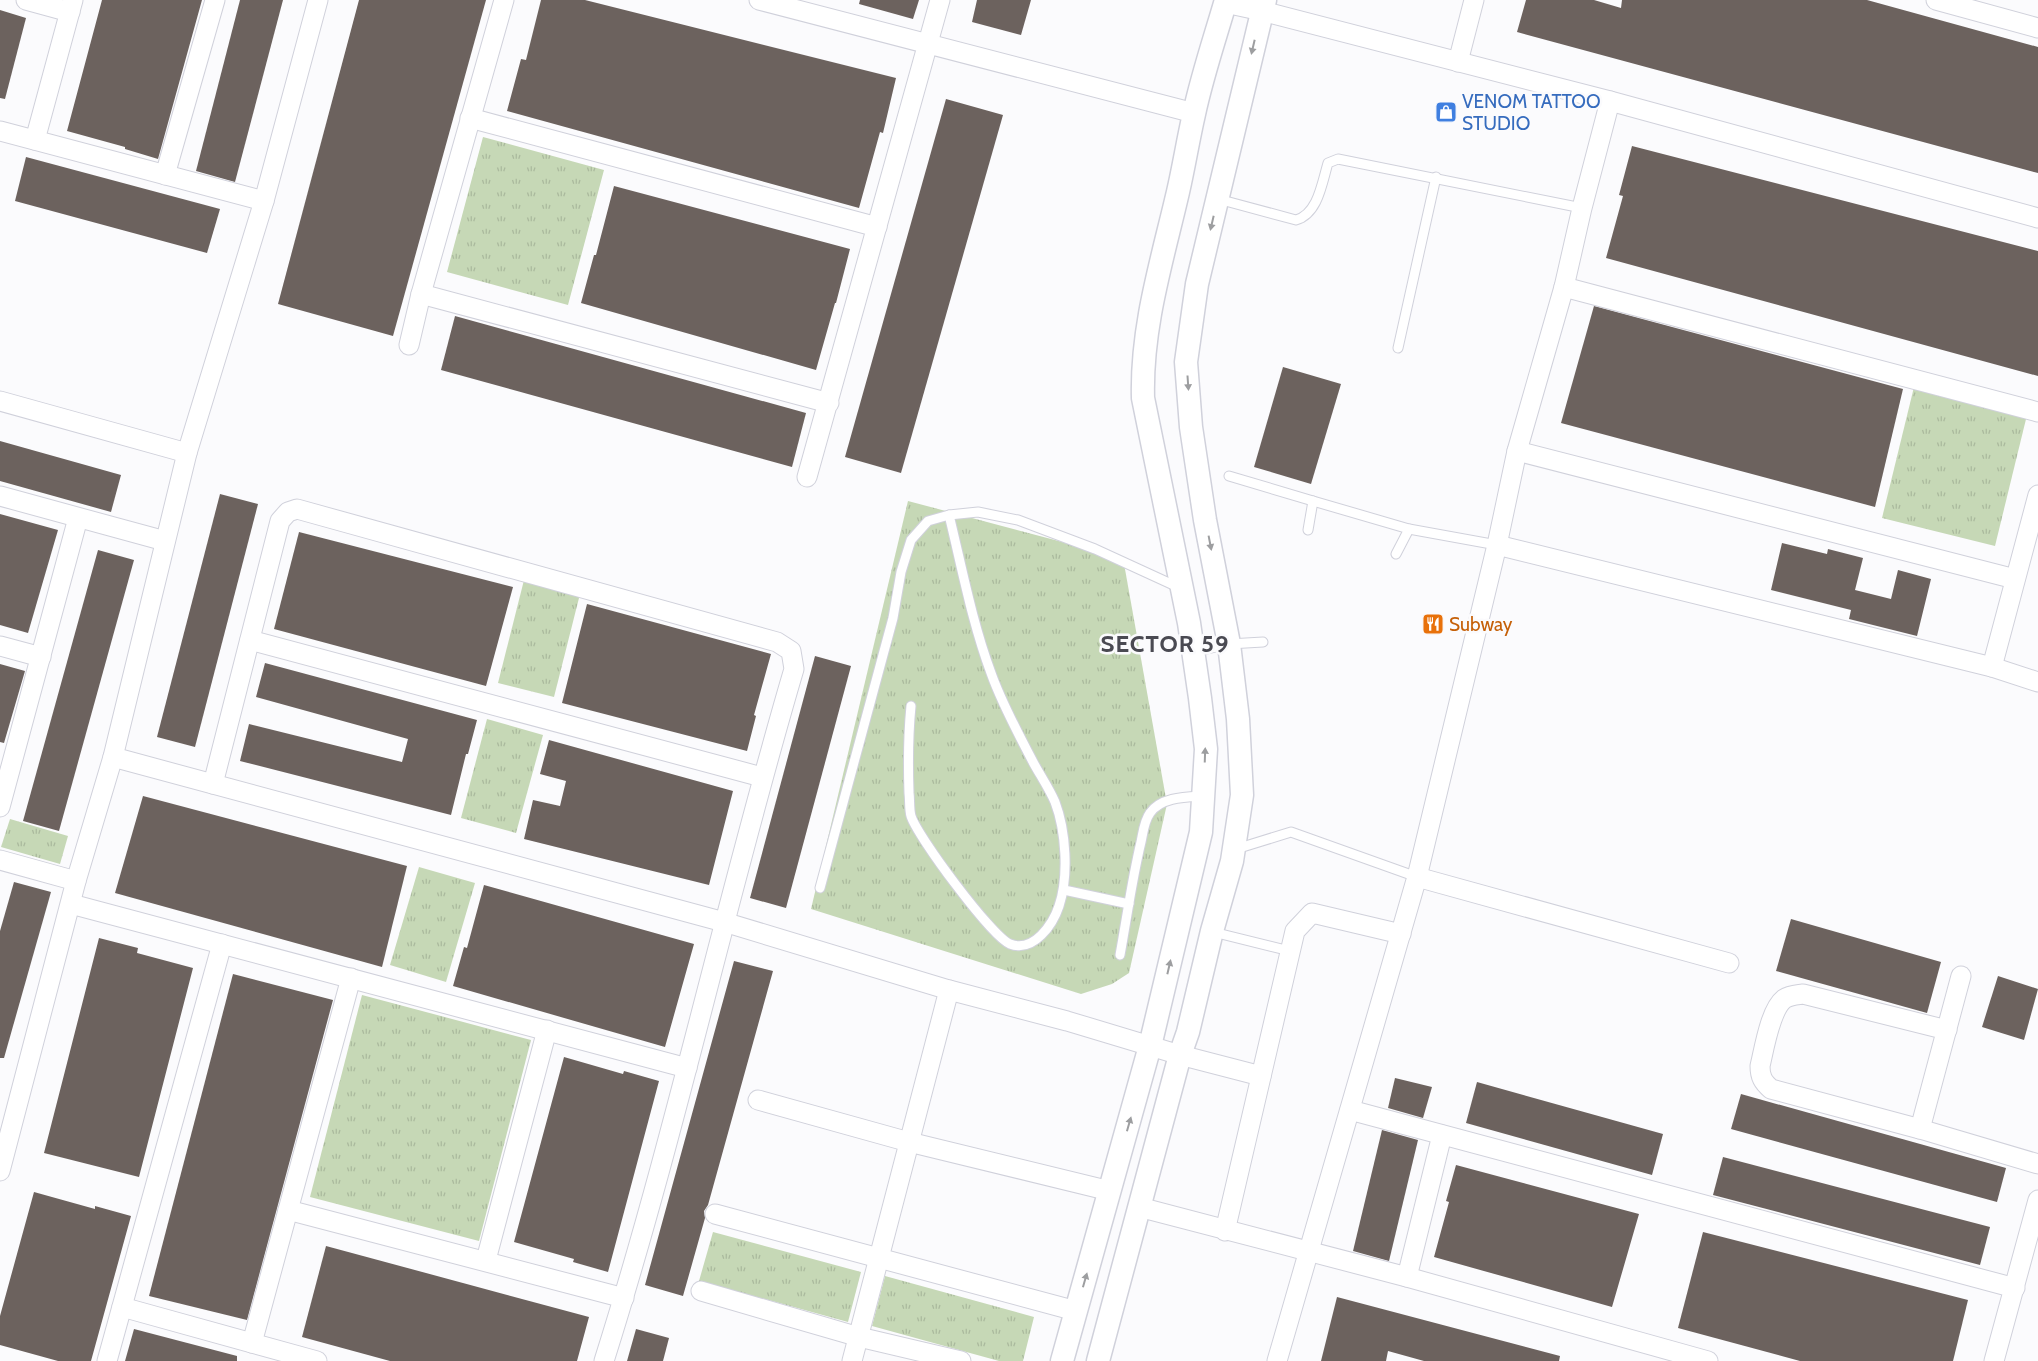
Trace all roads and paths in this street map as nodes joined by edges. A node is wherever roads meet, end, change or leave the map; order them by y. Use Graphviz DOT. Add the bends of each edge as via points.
graph roads {
  1 [pos="26,0"];
  2 [pos="215,0"];
  3 [pos="318,0"];
  4 [pos="504,0"];
  5 [pos="759,0"];
  6 [pos="940,0"];
  7 [pos="1474,0"];
  8 [pos="1936,0"];
  9 [pos="1225,2"];
  10 [pos="1263,5"];
  11 [pos="71,6"];
  12 [pos="2038,28"];
  13 [pos="928,44"];
  14 [pos="1458,62"];
  15 [pos="1610,101"];
  16 [pos="1194,113"];
  17 [pos="470,118"];
  18 [pos="0,131"];
  19 [pos="35,140"];
  20 [pos="165,175"];
  21 [pos="1436,177"];
  22 [pos="1217,199"];
  23 [pos="264,202"];
  24 [pos="1582,208"];
  25 [pos="2038,218"];
  26 [pos="878,227"];
  27 [pos="1564,287"];
  28 [pos="421,294"];
  29 [pos="409,345"];
  30 [pos="1398,348"];
  31 [pos="0,402"];
  32 [pos="829,403"];
  33 [pos="2038,412"];
  34 [pos="1517,451"];
  35 [pos="187,452"];
  36 [pos="1230,476"];
  37 [pos="807,477"];
  38 [pos="2038,495"];
  39 [pos="0,496"];
  40 [pos="1312,501"];
  41 [pos="949,515"];
  42 [pos="78,518"];
  43 [pos="1409,528"];
  44 [pos="1308,530"];
  45 [pos="165,541"];
  46 [pos="1497,545"];
  47 [pos="1396,554"];
  48 [pos="2014,580"];
  49 [pos="1182,589"];
  50 [pos="250,640"];
  51 [pos="1263,642"];
  52 [pos="1229,644"];
  53 [pos="0,646"];
  54 [pos="1194,652"];
  55 [pos="41,657"];
  56 [pos="1992,667"];
  57 [pos="2038,682"];
  58 [pos="911,706"];
  59 [pos="112,757"];
  60 [pos="762,777"];
  61 [pos="213,784"];
  62 [pos="1203,796"];
  63 [pos="0,807"];
  64 [pos="1234,850"];
  65 [pos="0,860"];
  66 [pos="1417,877"];
  67 [pos="76,881"];
  68 [pos="820,888"];
  69 [pos="1064,890"];
  70 [pos="71,904"];
  71 [pos="1129,904"];
  72 [pos="724,922"];
  73 [pos="1212,931"];
  74 [pos="1401,934"];
  75 [pos="222,944"];
  76 [pos="1290,951"];
  77 [pos="1120,955"];
  78 [pos="1729,963"];
  79 [pos="1960,976"];
  80 [pos="351,978"];
  81 [pos="949,990"];
  82 [pos="547,1030"];
  83 [pos="1947,1030"];
  84 [pos="1150,1046"];
  85 [pos="1180,1055"];
  86 [pos="687,1068"];
  87 [pos="1261,1076"];
  88 [pos="758,1100"];
  89 [pos="1350,1110"];
  90 [pos="1920,1129"];
  91 [pos="1442,1135"];
  92 [pos="909,1142"];
  93 [pos="2038,1164"];
  94 [pos="0,1171"];
  95 [pos="1110,1191"];
  96 [pos="2038,1200"];
  97 [pos="1139,1207"];
  98 [pos="288,1210"];
  99 [pos="715,1214"];
  100 [pos="1225,1230"];
  101 [pos="1310,1251"];
  102 [pos="879,1259"];
  103 [pos="486,1260"];
  104 [pos="1407,1277"];
  105 [pos="2015,1288"];
  106 [pos="701,1291"];
  107 [pos="624,1298"];
  108 [pos="122,1307"];
  109 [pos="1076,1311"];
  110 [pos="859,1337"];
  111 [pos="252,1343"];
  112 [pos="107,1361"];
  113 [pos="317,1361"];
  114 [pos="604,1361"];
  115 [pos="852,1361"];
  116 [pos="961,1361"];
  117 [pos="1062,1361"];
  118 [pos="1098,1361"];
  119 [pos="1276,1361"];
  120 [pos="1708,1361"];
  121 [pos="1994,1361"];
  1 -- 11 [label="street"];
  2 -- 20 [label="street"];
  3 -- 23 [label="street"];
  4 -- 17 [label="street"];
  5 -- 13 [label="street"];
  6 -- 13 [label="street"];
  7 -- 14 [label="street"];
  8 -- 12 [label="street"];
  9 -- 10 [label="street"];
  9 -- 16 [label="street"];
  10 -- 14 [label="street"];
  10 -- 22 [label="street, one-way"];
  11 -- 19 [label="street"];
  13 -- 16 [label="street"];
  13 -- 26 [label="street"];
  14 -- 15 [label="street"];
  15 -- 24 [label="street"];
  15 -- 25 [label="street"];
  16 -- 49 [label="street" via="1155,286 1142,369 1143,398"];
  17 -- 26 [label="street"];
  17 -- 28 [label="street"];
  18 -- 19 [label="street"];
  19 -- 20 [label="street"];
  20 -- 23 [label="street"];
  21 -- 22 [label="lane" via="1332,160 1328,163 1312,211 1296,220"];
  21 -- 24 [label="lane"];
  21 -- 30 [label="lane"];
  22 -- 52 [label="street, one-way" via="1197,284 1186,362 1191,428 1205,520"];
  23 -- 35 [label="street"];
  24 -- 27 [label="street"];
  26 -- 32 [label="street"];
  27 -- 33 [label="street"];
  27 -- 34 [label="street"];
  28 -- 29 [label="street"];
  28 -- 32 [label="street"];
  31 -- 35 [label="street"];
  32 -- 37 [label="street"];
  34 -- 46 [label="street"];
  34 -- 48 [label="street"];
  35 -- 45 [label="street"];
  36 -- 40 [label="lane"];
  38 -- 48 [label="street"];
  39 -- 42 [label="street"];
  40 -- 43 [label="lane"];
  40 -- 44 [label="lane"];
  41 -- 49 [label="lane" via="978,512 1018,520 1095,549"];
  41 -- 68 [label="lane" via="928,521 911,540"];
  41 -- 69 [label="lane" via="991,673 1060,818"];
  42 -- 45 [label="street"];
  42 -- 55 [label="street"];
  43 -- 46 [label="lane"];
  43 -- 47 [label="lane"];
  45 -- 59 [label="street"];
  46 -- 56 [label="street"];
  46 -- 66 [label="street"];
  48 -- 56 [label="street"];
  49 -- 54 [label="street"];
  50 -- 60 [label="street"];
  50 -- 60 [label="street" via="280,521 288,512 297,509 777,642 791,651 794,669"];
  50 -- 61 [label="street"];
  51 -- 52 [label="lane"];
  52 -- 54 [label="lane"];
  52 -- 64 [label="street" via="1238,719 1242,795"];
  53 -- 55 [label="street"];
  62 -- 54 [label="street, one-way" via="1206,749"];
  55 -- 63 [label="street"];
  56 -- 57 [label="street"];
  58 -- 69 [label="lane" via="907,745 911,815 927,846 992,928 1010,944 1036,939 1056,915"];
  59 -- 61 [label="street"];
  59 -- 67 [label="street"];
  60 -- 72 [label="street"];
  61 -- 72 [label="street"];
  62 -- 71 [label="lane" via="1170,800 1150,812 1136,862"];
  84 -- 62 [label="street, one-way" via="1201,832"];
  64 -- 66 [label="lane" via="1291,832"];
  64 -- 73 [label="street"];
  65 -- 67 [label="street"];
  66 -- 74 [label="street"];
  66 -- 78 [label="street"];
  67 -- 70 [label="street"];
  69 -- 71 [label="lane"];
  70 -- 75 [label="street"];
  70 -- 94 [label="street"];
  71 -- 77 [label="lane"];
  72 -- 81 [label="street"];
  72 -- 86 [label="street"];
  73 -- 76 [label="lane"];
  73 -- 85 [label="street"];
  74 -- 76 [label="street" via="1312,913 1295,931"];
  74 -- 89 [label="street"];
  75 -- 80 [label="street"];
  75 -- 108 [label="street"];
  76 -- 87 [label="street"];
  79 -- 83 [label="street"];
  80 -- 82 [label="street"];
  80 -- 98 [label="street"];
  81 -- 84 [label="street"];
  81 -- 92 [label="street"];
  82 -- 86 [label="street"];
  82 -- 103 [label="street"];
  83 -- 90 [label="street"];
  83 -- 90 [label="street" via="1803,994 1792,995 1782,1000 1774,1013 1764,1048 1760,1075 1771,1089"];
  84 -- 85 [label="street"];
  95 -- 84 [label="street, one-way"];
  85 -- 87 [label="street"];
  85 -- 97 [label="street"];
  86 -- 107 [label="street"];
  87 -- 100 [label="street"];
  88 -- 92 [label="street"];
  89 -- 91 [label="street"];
  89 -- 101 [label="street"];
  90 -- 93 [label="street"];
  91 -- 104 [label="street"];
  91 -- 105 [label="street"];
  92 -- 95 [label="street"];
  92 -- 102 [label="street"];
  109 -- 95 [label="street, one-way"];
  96 -- 105 [label="street"];
  97 -- 100 [label="street"];
  97 -- 118 [label="street"];
  98 -- 103 [label="street"];
  98 -- 111 [label="street"];
  99 -- 102 [label="street"];
  100 -- 101 [label="street"];
  101 -- 104 [label="street"];
  101 -- 119 [label="street"];
  102 -- 109 [label="street"];
  102 -- 110 [label="street"];
  103 -- 107 [label="street"];
  104 -- 120 [label="street"];
  105 -- 121 [label="street"];
  106 -- 110 [label="street"];
  107 -- 114 [label="street"];
  108 -- 111 [label="street"];
  108 -- 112 [label="street"];
  109 -- 117 [label="street"];
  110 -- 115 [label="street"];
  110 -- 116 [label="street"];
  111 -- 113 [label="street"];
}
